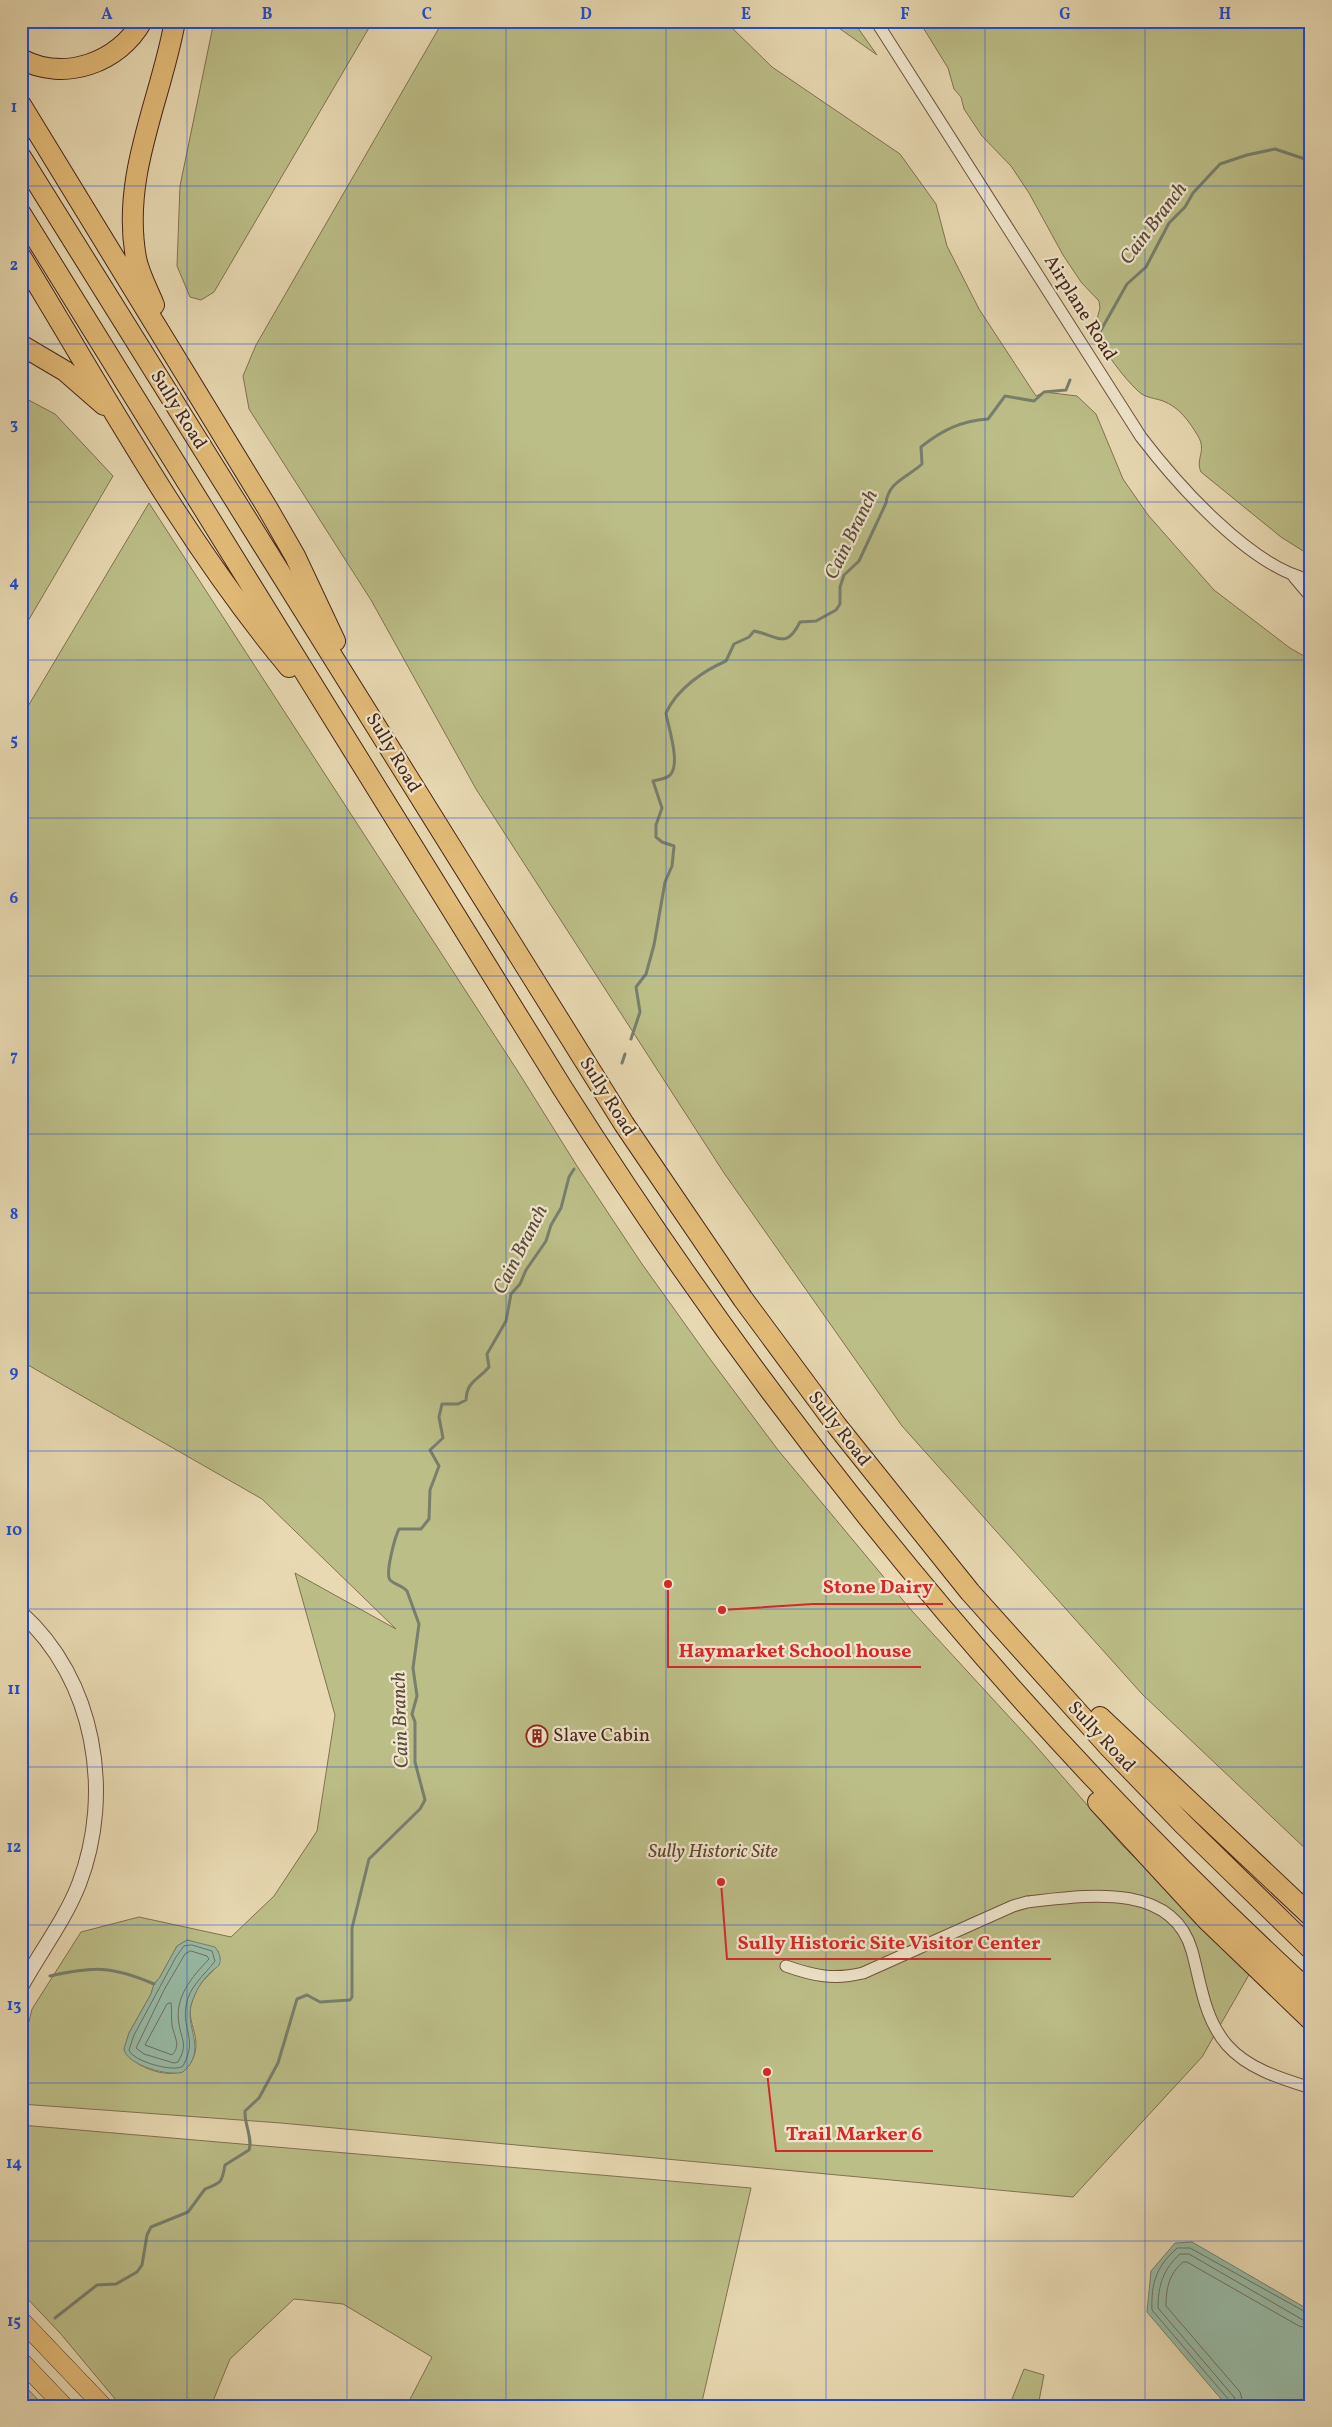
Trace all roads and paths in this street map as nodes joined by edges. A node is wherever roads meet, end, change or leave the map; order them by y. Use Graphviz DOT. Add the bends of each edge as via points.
graph roads {
  1 [pos="142,21"];
  2 [pos="175,21"];
  3 [pos="876,21"];
  4 [pos="21,59"];
  5 [pos="21,105"];
  6 [pos="21,157"];
  7 [pos="21,214"];
  8 [pos="21,257"];
  9 [pos="21,345"];
  10 [pos="173,356"];
  11 [pos="120,419"];
  12 [pos="1294,577"];
  13 [pos="1311,580"];
  14 [pos="1311,597"];
  15 [pos="343,735"];
  16 [pos="382,736"];
  17 [pos="970,1592"];
  18 [pos="21,1613"];
  19 [pos="1034,1714"];
  20 [pos="1311,1916"];
  21 [pos="1311,1949"];
  22 [pos="786,1966"];
  23 [pos="21,1987"];
  24 [pos="1311,1993"];
  25 [pos="1311,2020"];
  26 [pos="1311,2088"];
  27 [pos="21,2320"];
  28 [pos="21,2361"];
  29 [pos="64,2406"];
  30 [pos="103,2406"];
  1 -- 4 [label="highway" via="125,45 93,64 54,69"];
  2 -- 10 [label="highway" via="136,171 133,215 137,260"];
  3 -- 12 [label="street, Airplane Road" via="1141,437 1202,508 1242,542"];
  5 -- 10 [label="highway"];
  6 -- 16 [label="highway, Sully Road"];
  7 -- 15 [label="highway, Sully Road"];
  8 -- 11 [label="highway"];
  9 -- 11 [label="highway" via="65,371"];
  10 -- 16 [label="highway" via="294,556"];
  11 -- 15 [label="highway" via="221,581"];
  12 -- 13 [label="street, Airplane Road"];
  12 -- 14 [label="street, Airplane Road"];
  15 -- 19 [label="highway, Sully Road" via="592,1134 702,1298 864,1514"];
  16 -- 17 [label="highway, Sully Road" via="682,1213 837,1426"];
  17 -- 20 [label="highway" via="1019,1628 1114,1732"];
  17 -- 21 [label="highway, Sully Road" via="1177,1818"];
  18 -- 23 [label="street" via="40,1630 78,1693 94,1747 95,1797 93,1834 78,1886"];
  19 -- 24 [label="highway, Sully Road" via="1178,1866"];
  19 -- 25 [label="highway" via="1086,1789 1206,1919"];
  22 -- 26 [label="street" via="824,1978 844,1977 863,1972 1027,1902 1113,1896 1146,1902 1167,1913 1182,1929 1191,1949 1204,2002 1214,2026 1227,2045 1253,2066"];
  27 -- 30 [label="main road"];
  28 -- 29 [label="main road"];
}
